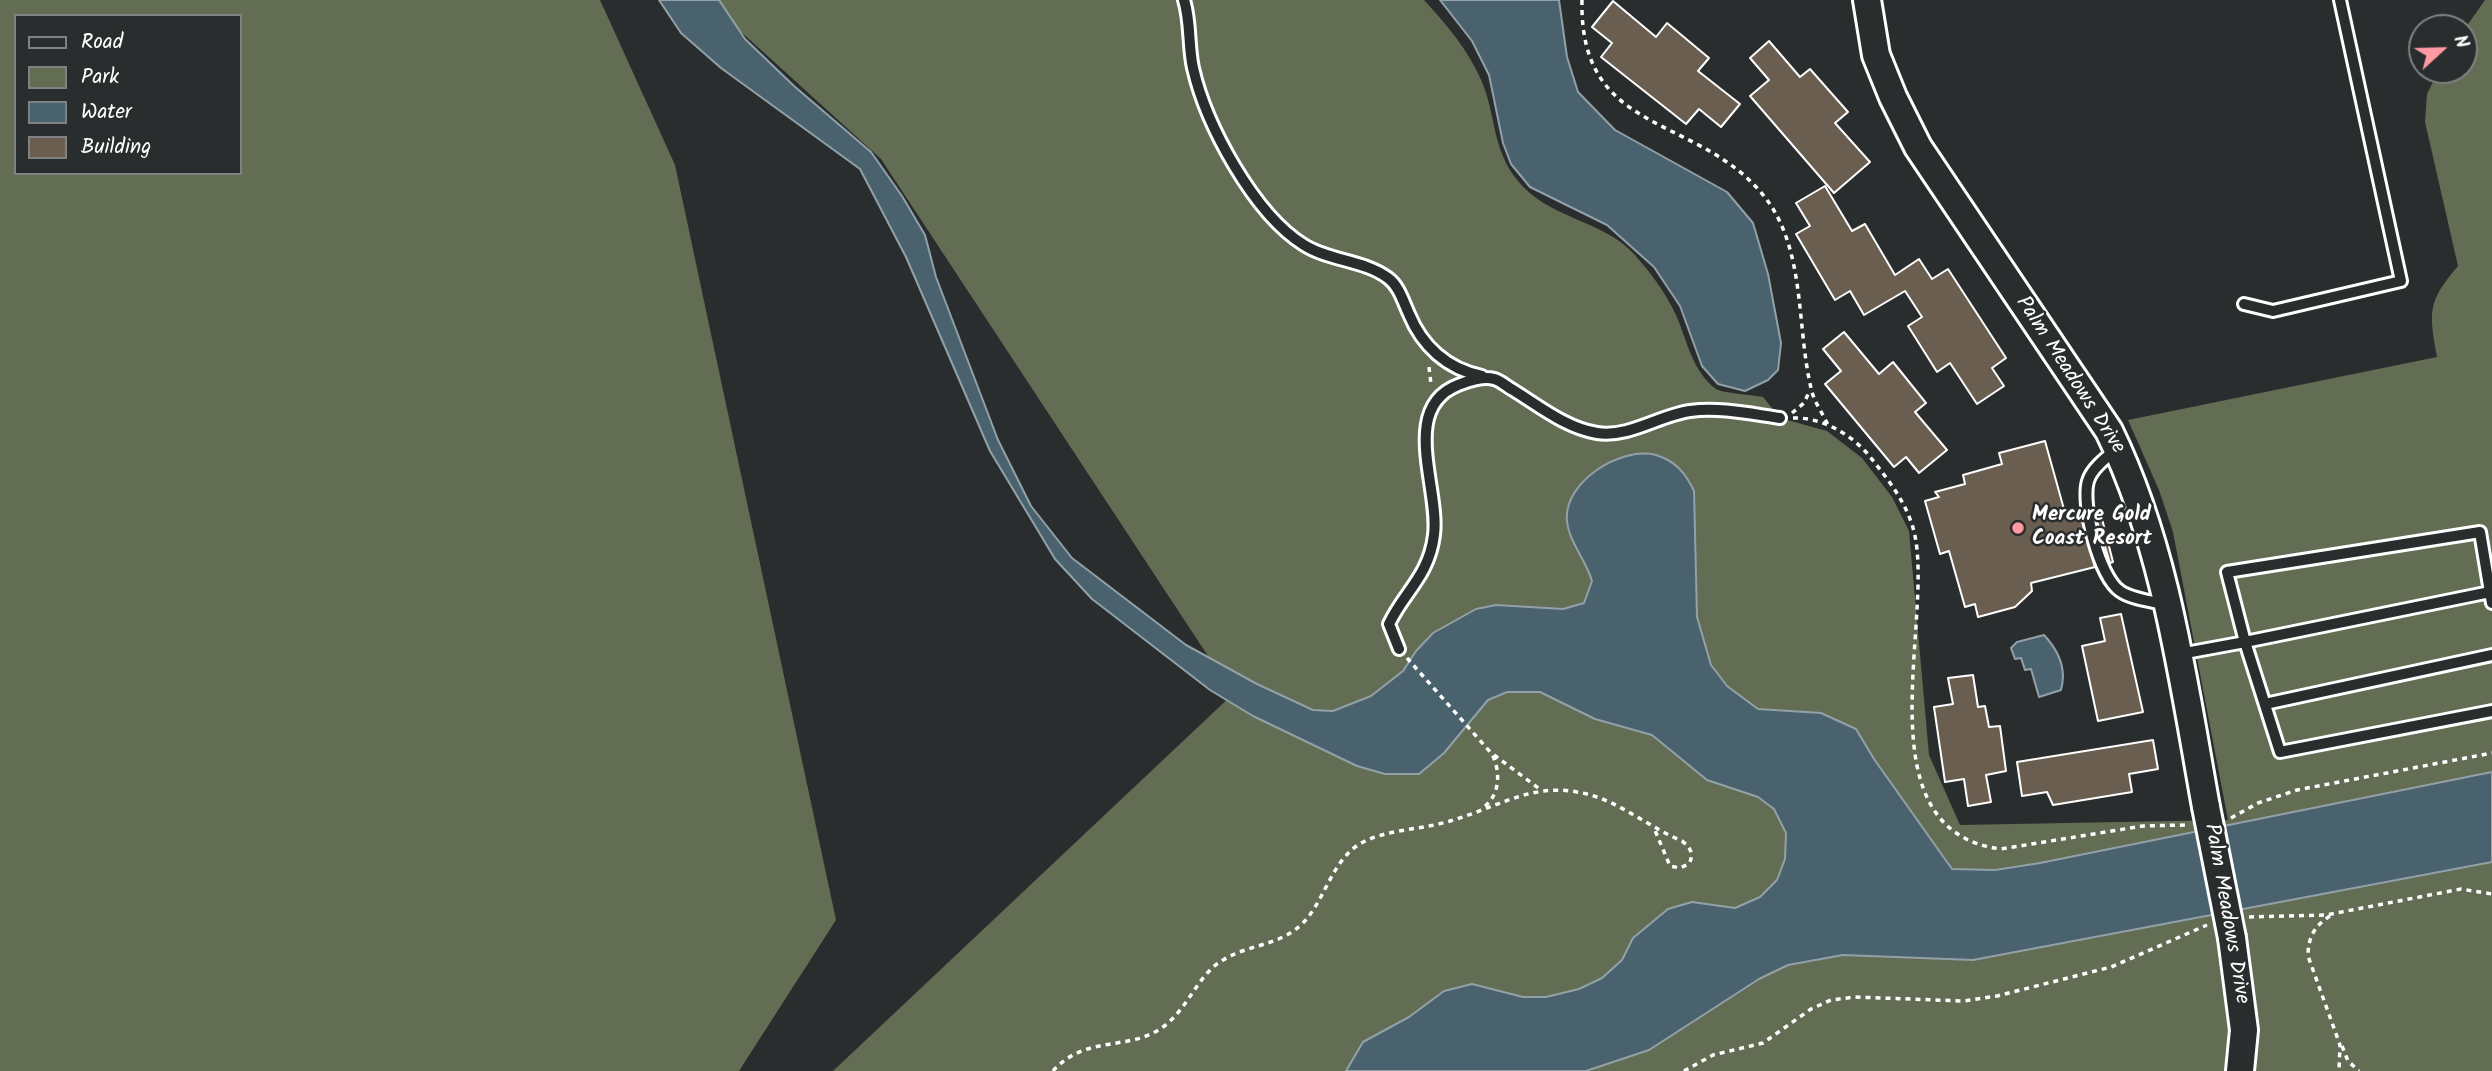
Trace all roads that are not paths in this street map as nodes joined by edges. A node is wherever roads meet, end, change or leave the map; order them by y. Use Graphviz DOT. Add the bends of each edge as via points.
graph roads {
  1 [pos="1184,0"];
  2 [pos="1867,0"];
  3 [pos="2340,0"];
  4 [pos="2245,304"];
  5 [pos="1494,379"];
  6 [pos="1780,418"];
  7 [pos="2117,449"];
  8 [pos="2491,598"];
  9 [pos="2166,605"];
  10 [pos="2245,642"];
  11 [pos="1399,649"];
  12 [pos="2492,654"];
  13 [pos="2177,655"];
  14 [pos="2265,704"];
  15 [pos="2492,712"];
  16 [pos="2240,1071"];
  1 -- 5 [label="lane" via="1194,69 1208,112 1277,224 1323,256 1387,277 1399,290 1420,338 1444,361"];
  2 -- 7 [label="street, Palm Meadows Drive" via="1876,55 1918,147"];
  3 -- 4 [label="lane" via="2400,281 2273,311"];
  5 -- 6 [label="lane" via="1575,427 1600,434 1626,431 1690,411"];
  5 -- 11 [label="lane" via="1470,380 1448,388 1427,414 1434,537 1419,580 1389,624"];
  7 -- 9 [label="street, Palm Meadows Drive" via="2153,542"];
  7 -- 9 [label="lane" via="2088,479 2086,506 2105,575 2120,592"];
  8 -- 10 [label="lane"];
  8 -- 10 [label="lane" via="2480,532 2227,572"];
  9 -- 13 [label="street, Palm Meadows Drive"];
  10 -- 13 [label="lane"];
  10 -- 14 [label="lane"];
  12 -- 14 [label="lane"];
  13 -- 16 [label="street, Palm Meadows Drive, bridge" via="2244,1030"];
  14 -- 15 [label="lane" via="2280,752"];
}
